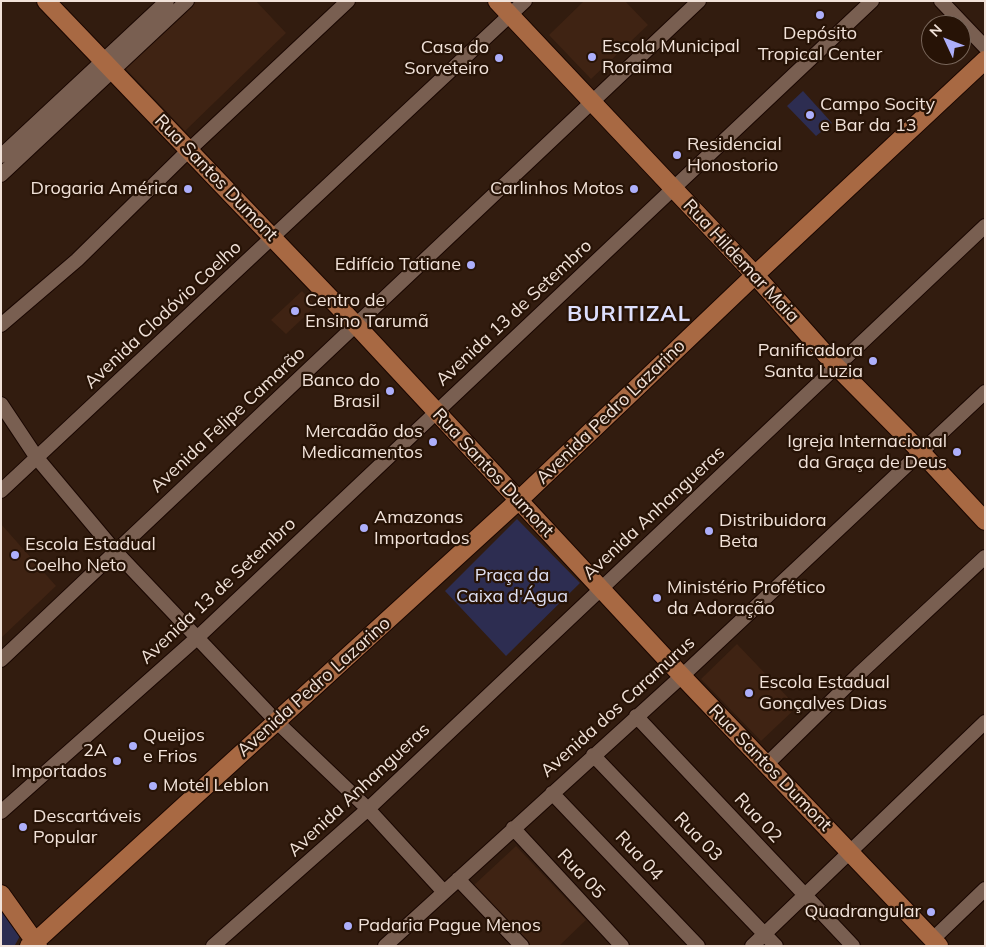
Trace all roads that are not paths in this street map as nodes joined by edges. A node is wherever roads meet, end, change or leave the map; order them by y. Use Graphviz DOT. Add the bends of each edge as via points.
graph roads {
  1 [pos="46,1"];
  2 [pos="167,1"];
  3 [pos="186,1"];
  4 [pos="348,1"];
  5 [pos="497,1"];
  6 [pos="525,1"];
  7 [pos="698,1"];
  8 [pos="872,1"];
  9 [pos="941,1"];
  10 [pos="510,15"];
  11 [pos="985,47"];
  12 [pos="985,60"];
  13 [pos="108,66"];
  14 [pos="592,102"];
  15 [pos="29,139"];
  16 [pos="189,150"];
  17 [pos="1,156"];
  18 [pos="1,175"];
  19 [pos="674,190"];
  20 [pos="985,226"];
  21 [pos="272,237"];
  22 [pos="755,275"];
  23 [pos="1,325"];
  24 [pos="356,325"];
  25 [pos="836,366"];
  26 [pos="985,392"];
  27 [pos="1,404"];
  28 [pos="436,412"];
  29 [pos="921,452"];
  30 [pos="37,458"];
  31 [pos="1,491"];
  32 [pos="519,500"];
  33 [pos="985,521"];
  34 [pos="115,550"];
  35 [pos="985,557"];
  36 [pos="601,588"];
  37 [pos="198,637"];
  38 [pos="1,660"];
  39 [pos="682,676"];
  40 [pos="636,716"];
  41 [pos="277,722"];
  42 [pos="985,722"];
  43 [pos="592,755"];
  44 [pos="767,764"];
  45 [pos="552,793"];
  46 [pos="368,809"];
  47 [pos="1,812"];
  48 [pos="513,828"];
  49 [pos="850,852"];
  50 [pos="458,879"];
  51 [pos="985,889"];
  52 [pos="444,892"];
  53 [pos="1,894"];
  54 [pos="804,894"];
  55 [pos="764,934"];
  56 [pos="936,942"];
  57 [pos="34,945"];
  58 [pos="213,946"];
  59 [pos="385,946"];
  60 [pos="522,946"];
  61 [pos="622,946"];
  62 [pos="698,946"];
  63 [pos="752,946"];
  64 [pos="776,946"];
  65 [pos="853,946"];
  1 -- 13 [label="main road, Rua Santos Dumont"];
  2 -- 13 [label="street"];
  3 -- 13 [label="street"];
  4 -- 16 [label="street"];
  5 -- 10 [label="main road, Rua Hildemar Maia"];
  6 -- 10 [label="street, Avenida Clodóvio Coelho"];
  7 -- 14 [label="street, Avenida Felipe Camarão"];
  8 -- 19 [label="street, Avenida 13 de Setembro"];
  9 -- 11 [label="street"];
  10 -- 14 [label="main road, Rua Hildemar Maia"];
  10 -- 21 [label="street, Avenida Clodóvio Coelho"];
  12 -- 22 [label="main road, Avenida Pedro Lazarino"];
  13 -- 15 [label="street"];
  13 -- 16 [label="main road, Rua Santos Dumont"];
  14 -- 19 [label="main road, Rua Hildemar Maia"];
  14 -- 24 [label="street, Avenida Felipe Camarão"];
  15 -- 17 [label="street"];
  15 -- 18 [label="street"];
  16 -- 21 [label="main road, Rua Santos Dumont"];
  16 -- 23 [label="street" via="77,260"];
  19 -- 22 [label="main road, Rua Hildemar Maia"];
  19 -- 28 [label="street, Avenida 13 de Setembro"];
  20 -- 25 [label="street, Avenida Anhangueras"];
  21 -- 24 [label="main road, Rua Santos Dumont"];
  21 -- 30 [label="street, Avenida Clodóvio Coelho"];
  22 -- 25 [label="main road, Rua Hildemar Maia"];
  22 -- 32 [label="main road, Avenida Pedro Lazarino"];
  24 -- 28 [label="main road, Rua Santos Dumont"];
  24 -- 34 [label="street, Avenida Felipe Camarão"];
  25 -- 29 [label="main road, Rua Hildemar Maia"];
  25 -- 36 [label="street, Avenida Anhangueras"];
  26 -- 29 [label="street, Avenida dos Caramurus"];
  27 -- 30 [label="street"];
  28 -- 32 [label="main road, Rua Santos Dumont"];
  28 -- 37 [label="street, Avenida 13 de Setembro"];
  29 -- 33 [label="main road, Rua Hildemar Maia"];
  29 -- 39 [label="street, Avenida dos Caramurus"];
  30 -- 31 [label="street, Avenida Clodóvio Coelho"];
  30 -- 34 [label="street"];
  32 -- 36 [label="main road, Rua Santos Dumont"];
  32 -- 41 [label="main road, Avenida Pedro Lazarino"];
  34 -- 37 [label="street"];
  34 -- 38 [label="street, Avenida Felipe Camarão"];
  35 -- 44 [label="street"];
  36 -- 39 [label="main road, Rua Santos Dumont"];
  36 -- 46 [label="street, Avenida Anhangueras"];
  37 -- 41 [label="street"];
  37 -- 47 [label="street, Avenida 13 de Setembro"];
  39 -- 40 [label="street, Avenida dos Caramurus"];
  39 -- 44 [label="main road, Rua Santos Dumont"];
  40 -- 43 [label="street, Avenida dos Caramurus"];
  40 -- 54 [label="street, Rua 02"];
  41 -- 46 [label="street"];
  41 -- 57 [label="main road, Avenida Pedro Lazarino"];
  42 -- 49 [label="street"];
  43 -- 45 [label="street, Avenida dos Caramurus"];
  43 -- 55 [label="street, Rua 03"];
  44 -- 49 [label="main road, Rua Santos Dumont"];
  45 -- 48 [label="street, Avenida dos Caramurus"];
  45 -- 62 [label="street, Rua 04"];
  46 -- 52 [label="street"];
  46 -- 58 [label="street, Avenida Anhangueras"];
  48 -- 50 [label="street, Avenida dos Caramurus"];
  48 -- 61 [label="street, Rua 05"];
  49 -- 54 [label="street"];
  49 -- 56 [label="main road, Rua Santos Dumont"];
  50 -- 52 [label="street, Avenida dos Caramurus"];
  50 -- 60 [label="street"];
  51 -- 56 [label="street"];
  52 -- 59 [label="street, Avenida dos Caramurus"];
  53 -- 57 [label="main road"];
  54 -- 55 [label="street"];
  54 -- 65 [label="street, Rua 02"];
  55 -- 63 [label="street"];
  55 -- 64 [label="street, Rua 03"];
}
